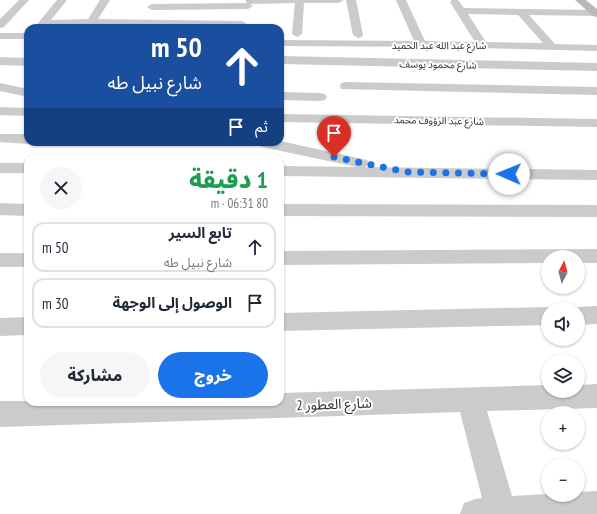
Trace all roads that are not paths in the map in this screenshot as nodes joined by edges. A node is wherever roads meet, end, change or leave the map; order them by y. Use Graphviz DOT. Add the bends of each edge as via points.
graph roads {
  1 [pos="24,0"];
  2 [pos="62,0"];
  3 [pos="105,0"];
  4 [pos="300,0"];
  5 [pos="339,0"];
  6 [pos="351,0"];
  7 [pos="401,0"];
  8 [pos="454,0"];
  9 [pos="580,0"];
  10 [pos="249,2"];
  11 [pos="153,3"];
  12 [pos="200,3"];
  13 [pos="595,6"];
  14 [pos="522,9"];
  15 [pos="461,11"];
  16 [pos="91,22"];
  17 [pos="144,22"];
  18 [pos="43,24"];
  19 [pos="58,24"];
  20 [pos="192,24"];
  21 [pos="242,24"];
  22 [pos="0,25"];
  23 [pos="297,34"];
  24 [pos="358,35"];
  25 [pos="0,36"];
  26 [pos="24,36"];
  27 [pos="284,43"];
  28 [pos="420,44"];
  29 [pos="483,46"];
  30 [pos="552,47"];
  31 [pos="597,48"];
  32 [pos="284,60"];
  33 [pos="0,61"];
  34 [pos="24,62"];
  35 [pos="597,67"];
  36 [pos="346,86"];
  37 [pos="5,88"];
  38 [pos="24,90"];
  39 [pos="597,91"];
  40 [pos="24,92"];
  41 [pos="284,96"];
  42 [pos="320,97"];
  43 [pos="0,111"];
  44 [pos="24,112"];
  45 [pos="284,118"];
  46 [pos="597,123"];
  47 [pos="0,138"];
  48 [pos="24,139"];
  49 [pos="281,146"];
  50 [pos="597,161"];
  51 [pos="0,168"];
  52 [pos="24,168"];
  53 [pos="284,171"];
  54 [pos="406,172"];
  55 [pos="524,174"];
  56 [pos="597,175"];
  57 [pos="0,209"];
  58 [pos="24,210"];
  59 [pos="284,210"];
  60 [pos="597,211"];
  61 [pos="597,256"];
  62 [pos="284,258"];
  63 [pos="0,260"];
  64 [pos="24,260"];
  65 [pos="597,315"];
  66 [pos="541,316"];
  67 [pos="585,316"];
  68 [pos="284,322"];
  69 [pos="24,326"];
  70 [pos="0,327"];
  71 [pos="597,396"];
  72 [pos="470,399"];
  73 [pos="284,403"];
  74 [pos="168,406"];
  75 [pos="0,414"];
  76 [pos="597,506"];
  77 [pos="488,513"];
  1 -- 22 [label="street"];
  2 -- 18 [label="street"];
  3 -- 16 [label="street"];
  4 -- 5 [label="street"];
  4 -- 10 [label="street"];
  4 -- 23 [label="street"];
  6 -- 24 [label="street"];
  7 -- 28 [label="street"];
  8 -- 15 [label="street"];
  9 -- 13 [label="street"];
  10 -- 12 [label="street"];
  10 -- 21 [label="street"];
  11 -- 12 [label="street"];
  11 -- 17 [label="street"];
  13 -- 14 [label="street"];
  14 -- 15 [label="street"];
  14 -- 30 [label="street"];
  15 -- 29 [label="street"];
  16 -- 17 [label="street"];
  16 -- 19 [label="street"];
  17 -- 20 [label="street"];
  25 -- 26 [label="street"];
  27 -- 28 [label="street, شارع عبد الله عبد الحميد"];
  28 -- 29 [label="street, شارع عبد الله عبد الحميد"];
  29 -- 30 [label="street, شارع عبد الله عبد الحميد"];
  30 -- 31 [label="street, شارع عبد الله عبد الحميد"];
  32 -- 35 [label="street, شارع محمود يوسف"];
  33 -- 34 [label="street"];
  36 -- 39 [label="street"];
  37 -- 38 [label="street"];
  37 -- 40 [label="street"];
  41 -- 42 [label="street"];
  43 -- 44 [label="street"];
  45 -- 46 [label="street, شارع عبد الرؤوف محمد"];
  47 -- 48 [label="street"];
  49 -- 54 [label="street"];
  50 -- 55 [label="street"];
  51 -- 52 [label="street"];
  53 -- 54 [label="street"];
  54 -- 55 [label="street"];
  55 -- 56 [label="street"];
  57 -- 58 [label="street"];
  59 -- 60 [label="street"];
  61 -- 62 [label="street"];
  63 -- 64 [label="street"];
  65 -- 67 [label="street"];
  66 -- 68 [label="street"];
  69 -- 70 [label="street"];
  71 -- 72 [label="street, شارع العطور 2"];
  72 -- 73 [label="street, شارع العطور 2"];
  72 -- 77 [label="street"];
  74 -- 75 [label="street, شارع العطور 2"];
  76 -- 77 [label="street"];
}
